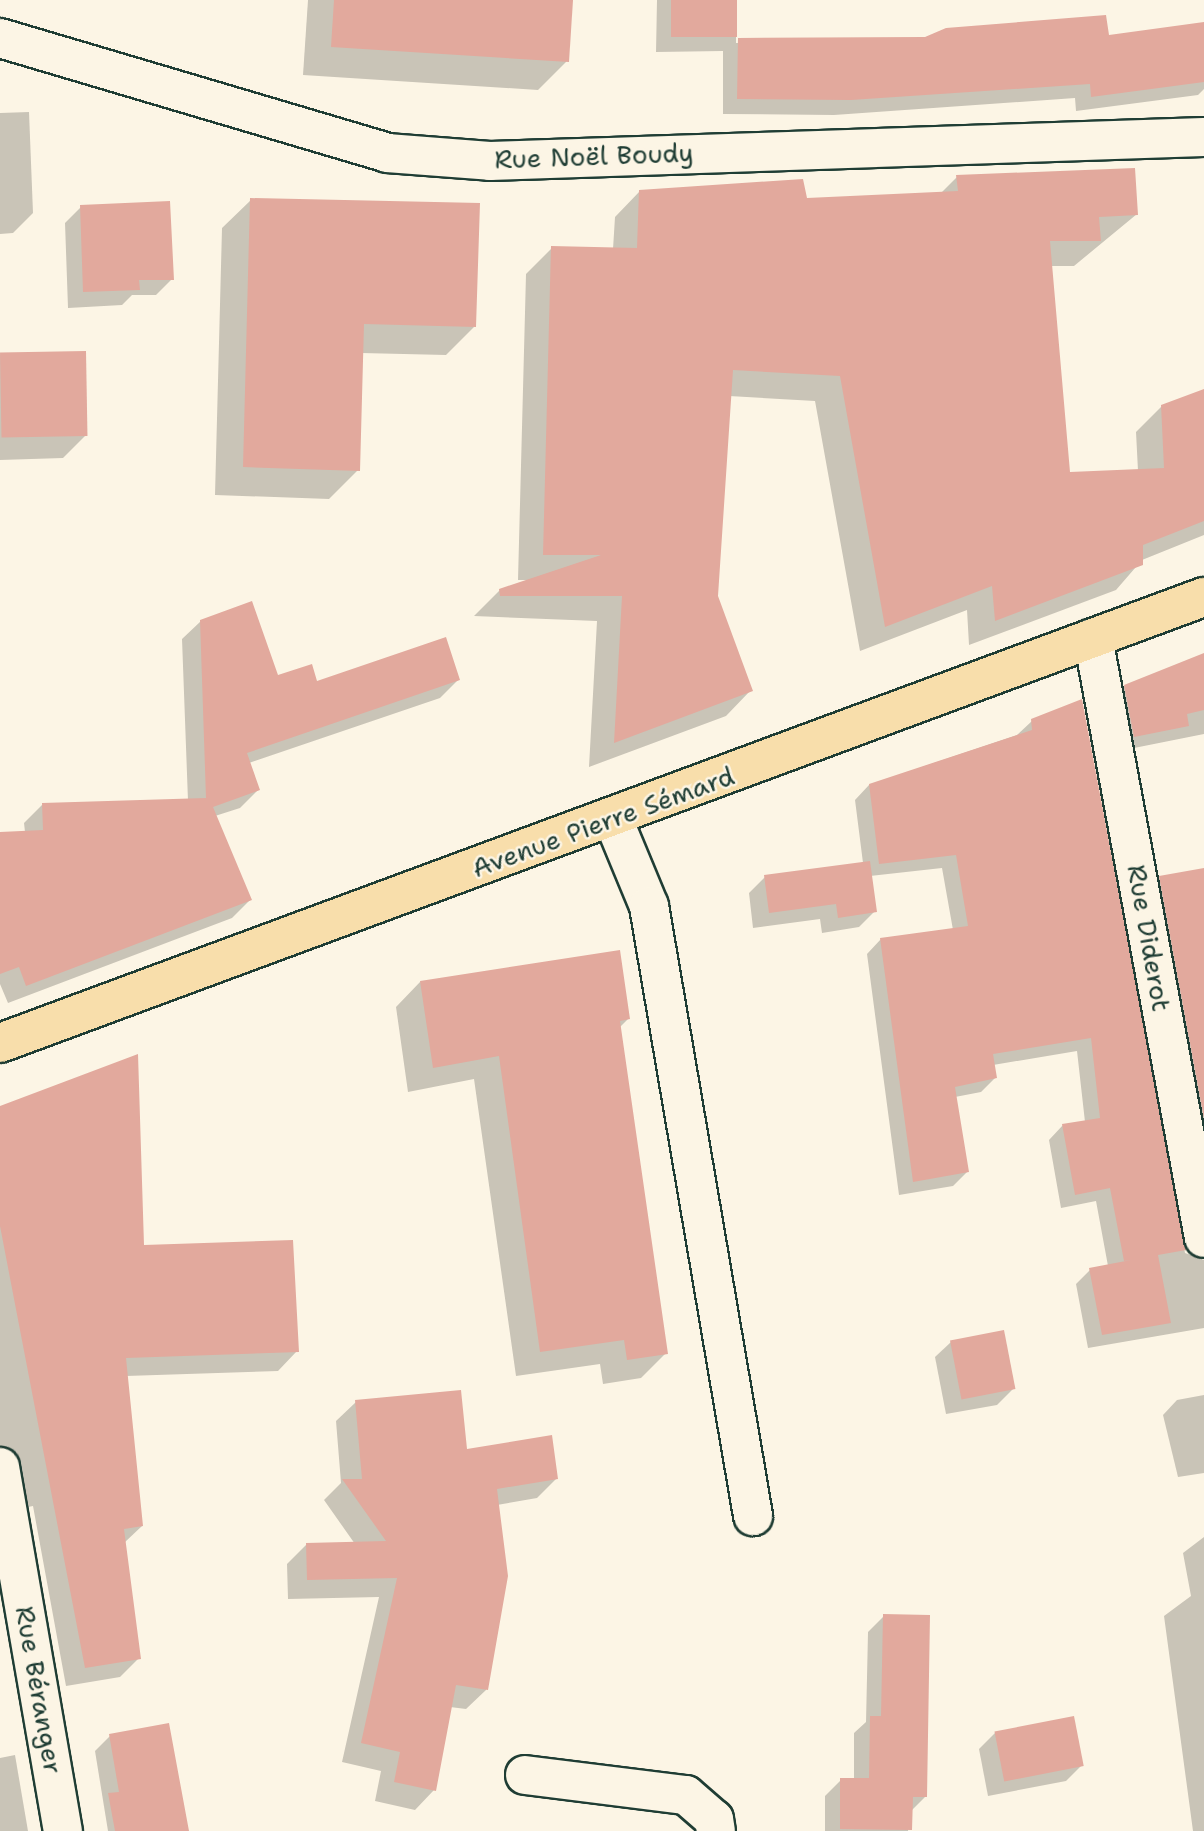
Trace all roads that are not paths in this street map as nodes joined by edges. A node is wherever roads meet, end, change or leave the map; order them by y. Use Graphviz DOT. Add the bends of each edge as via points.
graph roads {
  1 [pos="0,38"];
  2 [pos="1204,137"];
  3 [pos="1204,597"];
  4 [pos="1093,638"];
  5 [pos="612,820"];
  6 [pos="0,1043"];
  7 [pos="1204,1238"];
  8 [pos="0,1467"];
  9 [pos="753,1516"];
  10 [pos="525,1775"];
  11 [pos="63,1831"];
  12 [pos="716,1831"];
  1 -- 2 [label="street, Rue Noël Boudy" via="387,153 490,160"];
  3 -- 4 [label="main road, Avenue Pierre Sémard"];
  4 -- 5 [label="main road, Avenue Pierre Sémard"];
  4 -- 7 [label="street, Rue Diderot"];
  5 -- 6 [label="main road, Avenue Pierre Sémard"];
  5 -- 9 [label="street" via="649,906"];
  8 -- 11 [label="street, Rue Béranger"];
  10 -- 12 [label="street" via="686,1795 715,1819"];
}
